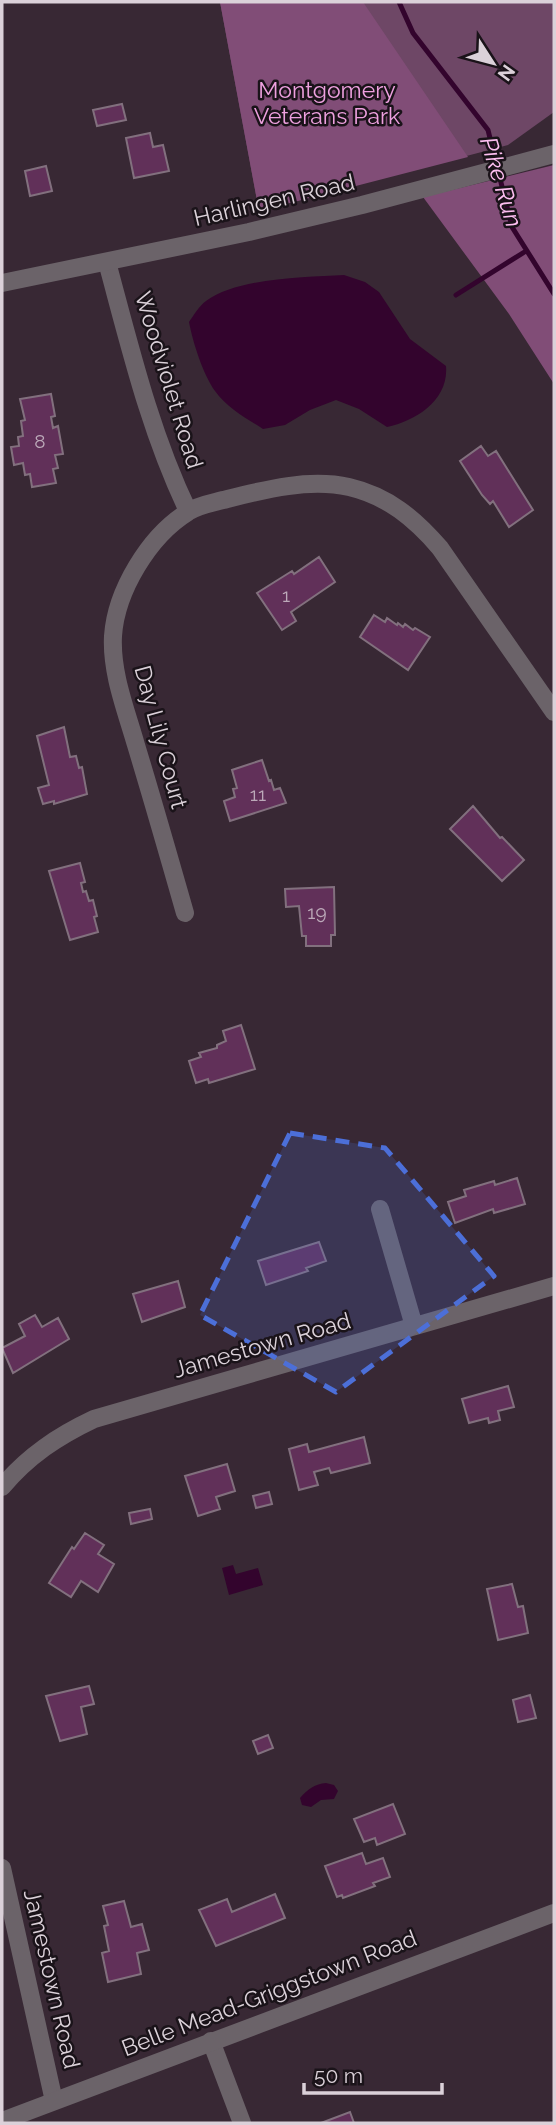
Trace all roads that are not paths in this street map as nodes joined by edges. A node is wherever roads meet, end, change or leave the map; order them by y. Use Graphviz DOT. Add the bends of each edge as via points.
graph roads {
  1 [pos="554,154"];
  2 [pos="107,262"];
  3 [pos="2,283"];
  4 [pos="188,511"];
  5 [pos="554,712"];
  6 [pos="185,914"];
  7 [pos="380,1209"];
  8 [pos="554,1286"];
  9 [pos="414,1326"];
  10 [pos="2,1487"];
  11 [pos="2,1868"];
  12 [pos="554,1913"];
  13 [pos="211,2041"];
  14 [pos="54,2101"];
  15 [pos="2,2121"];
  16 [pos="242,2123"];
  1 -- 2 [label="street, Harlingen Road" via="287,223"];
  2 -- 3 [label="street, Harlingen Road"];
  2 -- 4 [label="street, Woodviolet Road" via="159,444"];
  4 -- 5 [label="street" via="291,486 323,483 350,487 398,507 440,548"];
  4 -- 6 [label="street, Day Lily Court" via="143,556 129,579 113,635 118,681"];
  7 -- 9 [label="street"];
  8 -- 9 [label="street, Jamestown Road"];
  9 -- 10 [label="street, Jamestown Road" via="94,1419 39,1450"];
  11 -- 14 [label="street, Jamestown Road"];
  12 -- 13 [label="street, Belle Mead-Griggstown Road"];
  13 -- 14 [label="street, Belle Mead-Griggstown Road"];
  13 -- 16 [label="street"];
  14 -- 15 [label="street, Belle Mead-Griggstown Road"];
}
